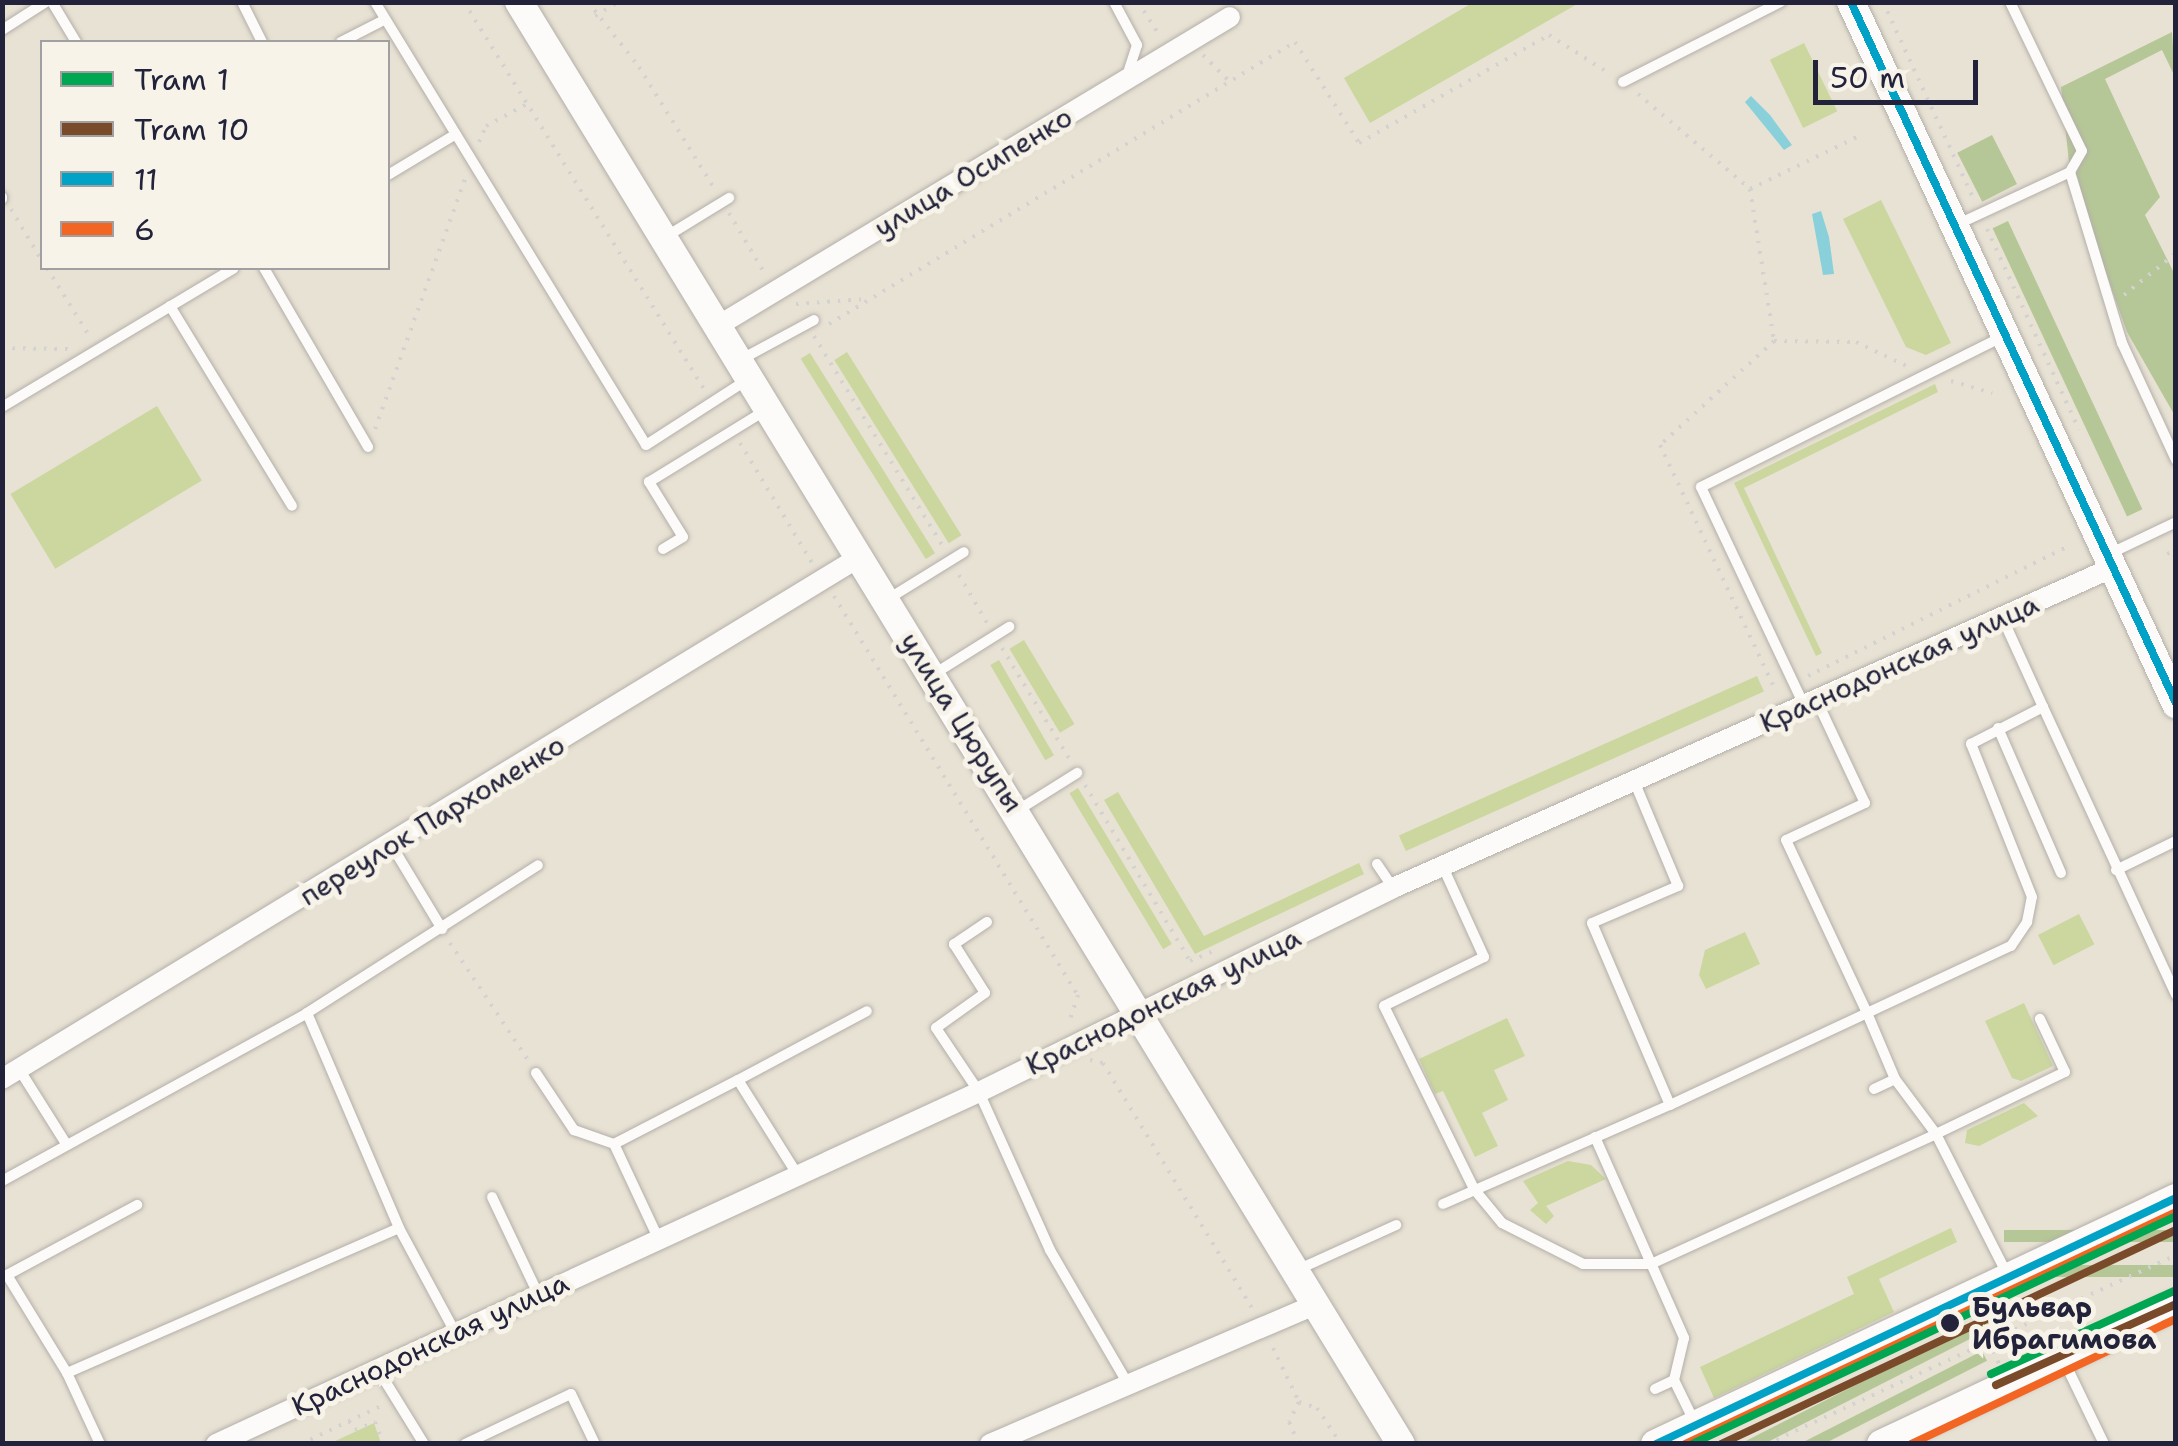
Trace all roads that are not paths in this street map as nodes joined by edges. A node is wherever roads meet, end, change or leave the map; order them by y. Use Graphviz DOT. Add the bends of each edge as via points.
graph roads {
  1 [pos="49,2"];
  2 [pos="242,2"];
  3 [pos="374,2"];
  4 [pos="519,2"];
  5 [pos="1114,2"];
  6 [pos="1781,2"];
  7 [pos="1851,2"];
  8 [pos="2010,2"];
  9 [pos="1230,16"];
  10 [pos="384,20"];
  11 [pos="2,30"];
  12 [pos="75,40"];
  13 [pos="261,40"];
  14 [pos="345,40"];
  15 [pos="1624,82"];
  16 [pos="1115,86"];
  17 [pos="456,134"];
  18 [pos="2070,172"];
  19 [pos="390,174"];
  20 [pos="726,200"];
  21 [pos="1968,220"];
  22 [pos="662,239"];
  23 [pos="265,270"];
  24 [pos="213,273"];
  25 [pos="170,306"];
  26 [pos="810,326"];
  27 [pos="716,327"];
  28 [pos="2007,335"];
  29 [pos="742,371"];
  30 [pos="2,406"];
  31 [pos="766,410"];
  32 [pos="368,447"];
  33 [pos="2176,460"];
  34 [pos="292,506"];
  35 [pos="2176,522"];
  36 [pos="662,549"];
  37 [pos="964,552"];
  38 [pos="858,558"];
  39 [pos="2111,561"];
  40 [pos="884,602"];
  41 [pos="2002,616"];
  42 [pos="1009,626"];
  43 [pos="933,674"];
  44 [pos="1810,702"];
  45 [pos="2176,704"];
  46 [pos="2042,707"];
  47 [pos="1998,728"];
  48 [pos="1077,772"];
  49 [pos="1633,780"];
  50 [pos="1018,810"];
  51 [pos="2176,841"];
  52 [pos="392,846"];
  53 [pos="1377,864"];
  54 [pos="538,865"];
  55 [pos="1442,866"];
  56 [pos="2116,870"];
  57 [pos="2061,873"];
  58 [pos="1393,888"];
  59 [pos="986,922"];
  60 [pos="442,929"];
  61 [pos="2176,996"];
  62 [pos="867,1010"];
  63 [pos="1140,1012"];
  64 [pos="307,1013"];
  65 [pos="1867,1013"];
  66 [pos="2040,1020"];
  67 [pos="536,1072"];
  68 [pos="11,1074"];
  69 [pos="1895,1078"];
  70 [pos="738,1080"];
  71 [pos="1874,1088"];
  72 [pos="979,1092"];
  73 [pos="1670,1105"];
  74 [pos="1936,1134"];
  75 [pos="1595,1137"];
  76 [pos="66,1142"];
  77 [pos="614,1144"];
  78 [pos="797,1174"];
  79 [pos="2,1181"];
  80 [pos="1474,1189"];
  81 [pos="492,1198"];
  82 [pos="2176,1198"];
  83 [pos="1443,1204"];
  84 [pos="137,1205"];
  85 [pos="1396,1225"];
  86 [pos="399,1228"];
  87 [pos="658,1238"];
  88 [pos="1651,1264"];
  89 [pos="1294,1271"];
  90 [pos="5,1273"];
  91 [pos="2008,1275"];
  92 [pos="538,1294"];
  93 [pos="1314,1305"];
  94 [pos="2176,1305"];
  95 [pos="455,1332"];
  96 [pos="2062,1358"];
  97 [pos="376,1365"];
  98 [pos="67,1373"];
  99 [pos="1674,1380"];
  100 [pos="1128,1385"];
  101 [pos="1655,1389"];
  102 [pos="1696,1424"];
  103 [pos="100,1444"];
  104 [pos="216,1444"];
  105 [pos="424,1444"];
  106 [pos="465,1444"];
  107 [pos="595,1444"];
  108 [pos="990,1444"];
  109 [pos="1400,1444"];
  110 [pos="1655,1444"];
  111 [pos="1881,1444"];
  112 [pos="2104,1444"];
  1 -- 11 [label="lane"];
  1 -- 12 [label="lane"];
  2 -- 13 [label="lane"];
  3 -- 10 [label="lane"];
  4 -- 22 [label="main road, улица Цюрупы"];
  5 -- 16 [label="lane" via="1137,45 1134,64"];
  6 -- 15 [label="lane"];
  7 -- 21 [label="main road"];
  8 -- 18 [label="lane" via="2082,151"];
  9 -- 16 [label="street, улица Осипенко"];
  10 -- 14 [label="lane"];
  10 -- 17 [label="lane"];
  16 -- 27 [label="street, улица Осипенко" via="785,297"];
  17 -- 19 [label="lane"];
  17 -- 29 [label="lane" via="646,445 712,402"];
  18 -- 21 [label="lane"];
  18 -- 33 [label="lane" via="2110,306"];
  20 -- 22 [label="lane"];
  21 -- 28 [label="main road"];
  22 -- 27 [label="main road, улица Цюрупы"];
  23 -- 32 [label="lane"];
  24 -- 25 [label="lane"];
  25 -- 30 [label="lane"];
  25 -- 34 [label="lane"];
  26 -- 29 [label="lane"];
  27 -- 29 [label="main road, улица Цюрупы"];
  28 -- 39 [label="main road"];
  28 -- 44 [label="lane" via="1701,487"];
  29 -- 31 [label="main road, улица Цюрупы"];
  31 -- 36 [label="lane" via="649,482 683,537"];
  31 -- 38 [label="main road, улица Цюрупы"];
  35 -- 39 [label="lane"];
  37 -- 40 [label="lane"];
  38 -- 40 [label="main road, улица Цюрупы"];
  38 -- 52 [label="street, переулок Пархоменко"];
  39 -- 41 [label="street, Краснодонская улица"];
  39 -- 45 [label="main road"];
  40 -- 43 [label="main road, улица Цюрупы"];
  41 -- 44 [label="street, Краснодонская улица"];
  41 -- 46 [label="lane"];
  42 -- 43 [label="lane"];
  43 -- 50 [label="main road, улица Цюрупы"];
  44 -- 49 [label="street, Краснодонская улица"];
  44 -- 65 [label="lane" via="1865,803 1786,840"];
  46 -- 47 [label="lane"];
  46 -- 56 [label="lane"];
  47 -- 57 [label="lane"];
  47 -- 65 [label="lane" via="1971,744 2032,897 2027,922 2011,946"];
  48 -- 50 [label="lane"];
  49 -- 55 [label="street, Краснодонская улица"];
  49 -- 73 [label="lane" via="1678,886 1592,922"];
  50 -- 63 [label="main road, улица Цюрупы"];
  51 -- 56 [label="lane"];
  52 -- 60 [label="lane"];
  52 -- 68 [label="street, переулок Пархоменко"];
  53 -- 58 [label="lane"];
  54 -- 60 [label="lane"];
  55 -- 58 [label="street, Краснодонская улица"];
  55 -- 80 [label="lane" via="1484,956 1384,1006"];
  56 -- 61 [label="lane"];
  58 -- 63 [label="street, Краснодонская улица"];
  59 -- 72 [label="lane" via="954,944 985,993 936,1028"];
  60 -- 64 [label="lane"];
  62 -- 70 [label="lane"];
  63 -- 72 [label="street, Краснодонская улица"];
  63 -- 89 [label="main road, улица Цюрупы"];
  64 -- 76 [label="lane"];
  64 -- 86 [label="lane"];
  65 -- 69 [label="lane"];
  65 -- 73 [label="lane"];
  66 -- 74 [label="lane" via="2065,1072"];
  67 -- 77 [label="lane" via="574,1130"];
  68 -- 76 [label="lane"];
  69 -- 71 [label="lane"];
  69 -- 74 [label="lane"];
  70 -- 77 [label="lane"];
  70 -- 78 [label="lane"];
  72 -- 78 [label="street, Краснодонская улица"];
  72 -- 100 [label="lane" via="1050,1250"];
  73 -- 75 [label="lane"];
  74 -- 88 [label="lane"];
  74 -- 91 [label="lane"];
  75 -- 80 [label="lane"];
  75 -- 88 [label="lane"];
  76 -- 79 [label="lane"];
  77 -- 87 [label="lane"];
  78 -- 87 [label="street, Краснодонская улица"];
  80 -- 83 [label="lane"];
  80 -- 88 [label="lane" via="1502,1223 1583,1264"];
  81 -- 92 [label="lane"];
  82 -- 91 [label="main road"];
  84 -- 90 [label="lane"];
  85 -- 89 [label="lane"];
  86 -- 95 [label="lane"];
  86 -- 98 [label="lane"];
  87 -- 92 [label="street, Краснодонская улица"];
  88 -- 99 [label="lane" via="1684,1338"];
  89 -- 93 [label="main road, улица Цюрупы"];
  90 -- 98 [label="lane"];
  91 -- 102 [label="main road"];
  92 -- 95 [label="street, Краснодонская улица"];
  93 -- 100 [label="street"];
  93 -- 109 [label="main road, улица Цюрупы"];
  94 -- 96 [label="main road"];
  95 -- 97 [label="street, Краснодонская улица"];
  96 -- 111 [label="main road"];
  96 -- 112 [label="lane"];
  97 -- 104 [label="street, Краснодонская улица"];
  97 -- 105 [label="lane"];
  98 -- 103 [label="lane"];
  99 -- 101 [label="lane"];
  99 -- 102 [label="lane"];
  100 -- 108 [label="street"];
  102 -- 110 [label="main road"];
  106 -- 107 [label="lane" via="571,1394"];
}
